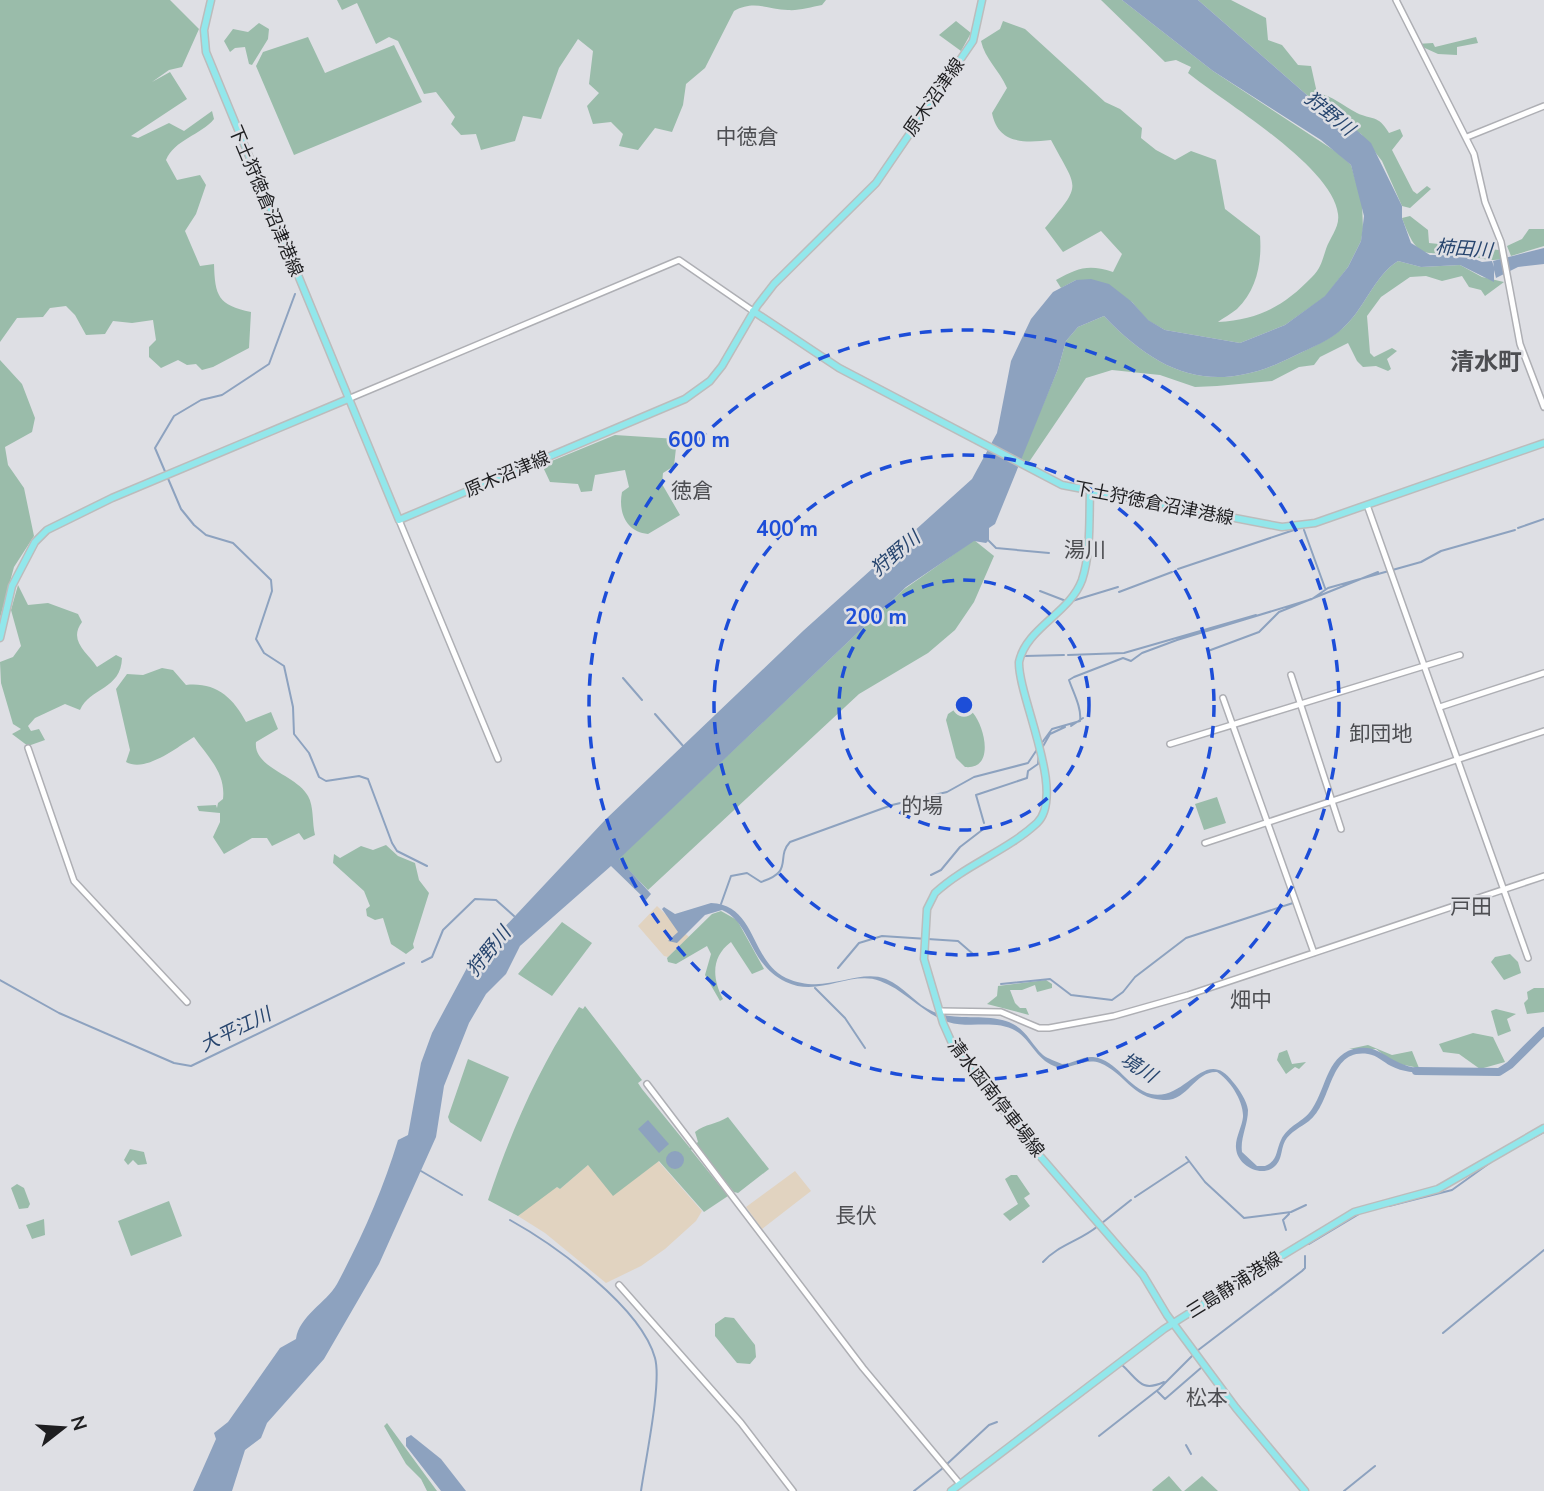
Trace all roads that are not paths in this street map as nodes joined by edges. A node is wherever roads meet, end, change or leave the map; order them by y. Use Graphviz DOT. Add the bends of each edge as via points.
graph roads {
  1 [pos="211,0"];
  2 [pos="982,0"];
  3 [pos="1396,0"];
  4 [pos="1544,106"];
  5 [pos="1467,137"];
  6 [pos="753,311"];
  7 [pos="348,399"];
  8 [pos="1544,407"];
  9 [pos="1544,443"];
  10 [pos="1090,491"];
  11 [pos="1367,505"];
  12 [pos="399,520"];
  13 [pos="0,638"];
  14 [pos="1460,655"];
  15 [pos="1424,663"];
  16 [pos="1544,673"];
  17 [pos="1291,675"];
  18 [pos="1223,698"];
  19 [pos="1300,703"];
  20 [pos="1440,707"];
  21 [pos="1235,725"];
  22 [pos="1544,731"];
  23 [pos="1170,744"];
  24 [pos="28,748"];
  25 [pos="498,759"];
  26 [pos="1458,760"];
  27 [pos="1332,800"];
  28 [pos="1267,822"];
  29 [pos="1341,828"];
  30 [pos="1205,843"];
  31 [pos="1544,876"];
  32 [pos="1504,889"];
  33 [pos="1314,953"];
  34 [pos="1528,958"];
  35 [pos="187,1002"];
  36 [pos="940,1012"];
  37 [pos="647,1084"];
  38 [pos="1544,1128"];
  39 [pos="619,1285"];
  40 [pos="1173,1323"];
  41 [pos="960,1484"];
  42 [pos="793,1491"];
  43 [pos="951,1491"];
  44 [pos="1305,1491"];
  1 -- 7 [label="main road, 下土狩徳倉沼津港線" via="204,30 206,52"];
  2 -- 6 [label="main road, 原木沼津線" via="972,41 876,183 774,284"];
  3 -- 5 [label="street"];
  4 -- 5 [label="street"];
  5 -- 8 [label="street" via="1503,250 1520,344"];
  6 -- 7 [label="street" via="679,260"];
  6 -- 10 [label="main road, 下土狩徳倉沼津港線" via="839,368 1036,472"];
  6 -- 12 [label="main road, 原木沼津線" via="722,366 697,392"];
  7 -- 12 [label="main road"];
  7 -- 13 [label="main road" via="47,530 35,542 12,586"];
  9 -- 11 [label="main road, 下土狩徳倉沼津港線"];
  10 -- 11 [label="main road, 下土狩徳倉沼津港線" via="1292,527"];
  10 -- 36 [label="main road, 清水函南停車場線" via="1082,580 1024,648 1019,662 1041,750 1043,815 943,886 930,901 924,952"];
  11 -- 15 [label="street"];
  12 -- 25 [label="street"];
  14 -- 15 [label="street"];
  15 -- 19 [label="street"];
  15 -- 20 [label="street"];
  16 -- 20 [label="street"];
  17 -- 19 [label="street"];
  18 -- 21 [label="street"];
  19 -- 21 [label="street"];
  19 -- 27 [label="street"];
  20 -- 26 [label="street"];
  21 -- 23 [label="street"];
  21 -- 28 [label="street"];
  22 -- 26 [label="street"];
  24 -- 35 [label="street" via="74,881"];
  26 -- 27 [label="street"];
  26 -- 32 [label="street"];
  27 -- 28 [label="street"];
  27 -- 29 [label="street"];
  28 -- 30 [label="street"];
  28 -- 33 [label="street"];
  31 -- 32 [label="street"];
  32 -- 33 [label="street"];
  32 -- 34 [label="street"];
  33 -- 36 [label="street" via="1158,1004 1049,1028 1001,1012"];
  36 -- 40 [label="main road, 清水函南停車場線" via="961,1058 1143,1275"];
  37 -- 41 [label="street" via="863,1368"];
  38 -- 40 [label="main road, 三島静浦港線" via="1438,1189 1354,1212"];
  39 -- 42 [label="street" via="741,1423"];
  40 -- 41 [label="main road, 三島静浦港線"];
  40 -- 44 [label="main road, 清水函南停車場線"];
  41 -- 43 [label="main road, 三島静浦港線"];
}
